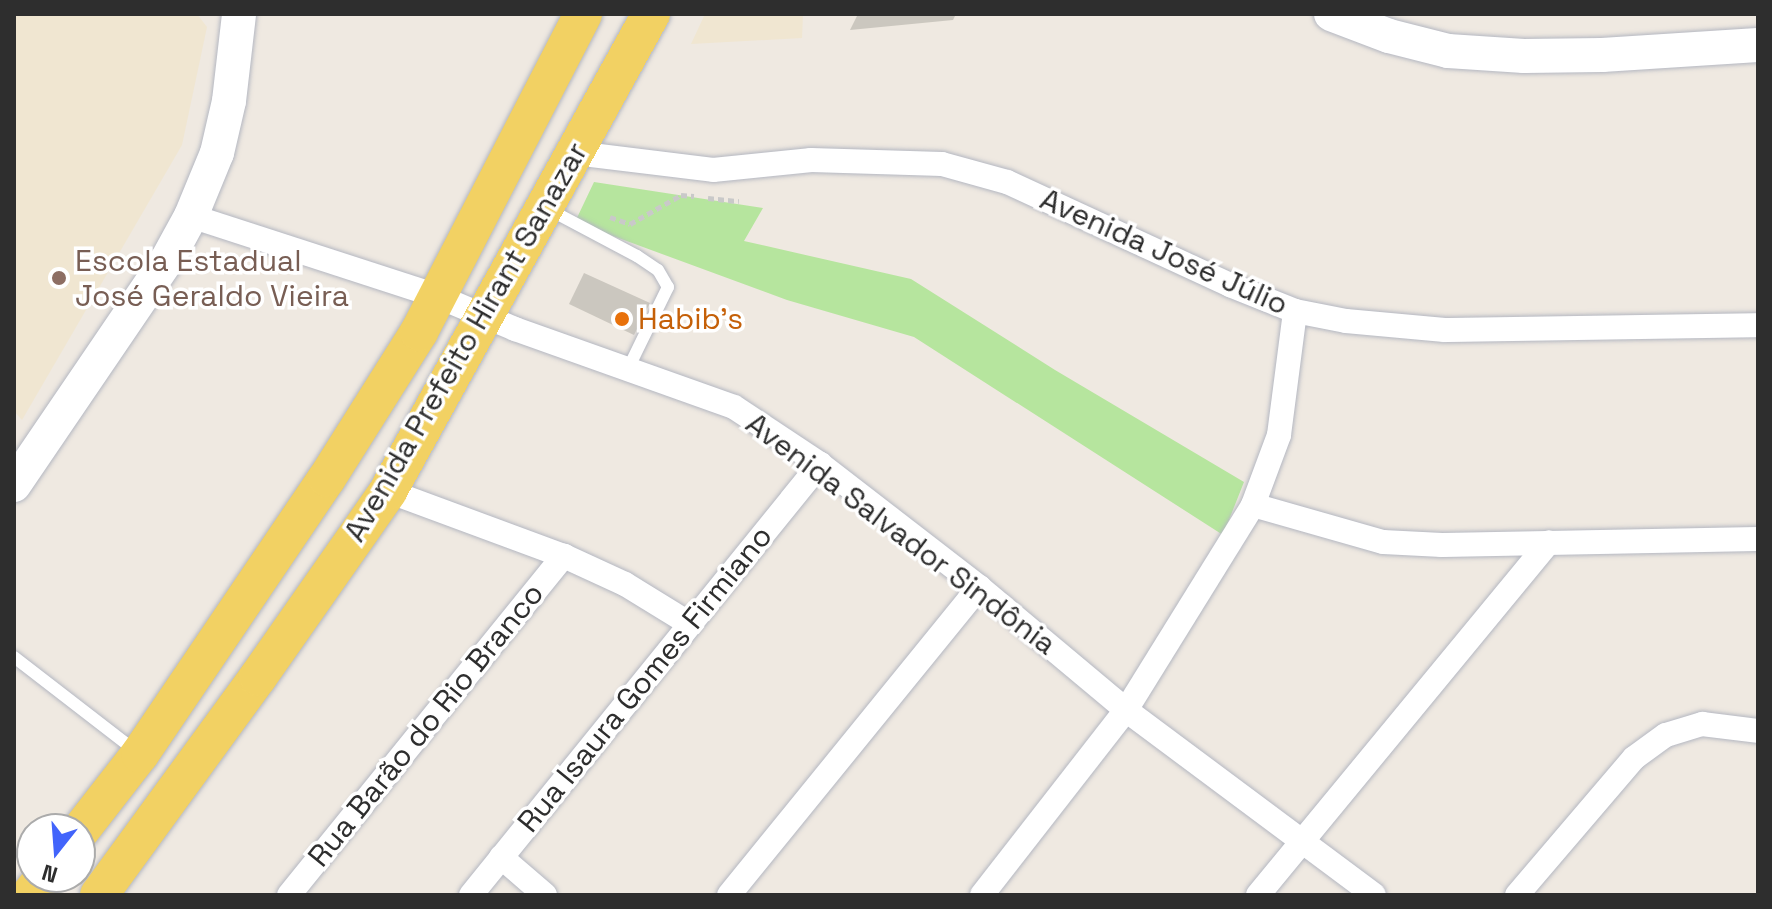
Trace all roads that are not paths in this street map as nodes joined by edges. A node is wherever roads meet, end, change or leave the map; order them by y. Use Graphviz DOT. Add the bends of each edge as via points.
graph roads {
  1 [pos="239,14"];
  2 [pos="651,14"];
  3 [pos="1331,14"];
  4 [pos="583,17"];
  5 [pos="1758,45"];
  6 [pos="575,153"];
  7 [pos="547,208"];
  8 [pos="191,216"];
  9 [pos="437,296"];
  10 [pos="1295,311"];
  11 [pos="486,318"];
  12 [pos="1758,325"];
  13 [pos="629,367"];
  14 [pos="820,464"];
  15 [pos="14,485"];
  16 [pos="388,491"];
  17 [pos="1253,505"];
  18 [pos="1758,539"];
  19 [pos="1549,542"];
  20 [pos="564,556"];
  21 [pos="979,587"];
  22 [pos="690,624"];
  23 [pos="14,657"];
  24 [pos="1126,710"];
  25 [pos="1758,731"];
  26 [pos="140,754"];
  27 [pos="94,813"];
  28 [pos="1301,844"];
  29 [pos="501,857"];
  30 [pos="99,895"];
  31 [pos="289,895"];
  32 [pos="471,895"];
  33 [pos="545,895"];
  34 [pos="729,895"];
  35 [pos="982,895"];
  36 [pos="1258,895"];
  37 [pos="1374,895"];
  38 [pos="1517,895"];
  1 -- 8 [label="main road" via="217,153"];
  2 -- 6 [label="main road, Avenida Prefeito Hirant Sanazar"];
  3 -- 5 [label="main road" via="1448,51 1602,55"];
  4 -- 9 [label="main road, Avenida Prefeito Hirant Sanazar"];
  6 -- 7 [label="main road, Avenida Prefeito Hirant Sanazar"];
  6 -- 10 [label="street, Avenida José Júlio" via="713,170 811,160 942,164 1007,182"];
  7 -- 11 [label="main road, Avenida Prefeito Hirant Sanazar"];
  7 -- 13 [label="lane" via="637,256 658,270 668,287"];
  8 -- 9 [label="street, Avenida Salvador Sindônia"];
  8 -- 15 [label="main road" via="167,260"];
  9 -- 11 [label="street, Avenida Salvador Sindônia"];
  9 -- 26 [label="main road, Avenida Prefeito Hirant Sanazar" via="327,478"];
  10 -- 12 [label="street, Avenida José Júlio" via="1445,330"];
  10 -- 17 [label="street" via="1279,435"];
  11 -- 13 [label="street, Avenida Salvador Sindônia"];
  11 -- 16 [label="main road, Avenida Prefeito Hirant Sanazar"];
  13 -- 14 [label="street, Avenida Salvador Sindônia" via="734,407"];
  14 -- 21 [label="street, Avenida Salvador Sindônia"];
  14 -- 22 [label="street, Rua Isaura Gomes Firmiano"];
  16 -- 20 [label="street"];
  16 -- 30 [label="main road, Avenida Prefeito Hirant Sanazar"];
  17 -- 19 [label="street" via="1383,542"];
  17 -- 24 [label="street"];
  18 -- 19 [label="street"];
  19 -- 28 [label="street"];
  20 -- 22 [label="street" via="625,584"];
  20 -- 31 [label="street, Rua Barão do Rio Branco"];
  21 -- 24 [label="street, Avenida Salvador Sindônia"];
  21 -- 34 [label="street"];
  22 -- 29 [label="street, Rua Isaura Gomes Firmiano"];
  23 -- 26 [label="lane"];
  24 -- 28 [label="street, Avenida Salvador Sindônia"];
  24 -- 35 [label="street"];
  25 -- 38 [label="street" via="1702,724 1666,735 1634,758"];
  26 -- 27 [label="main road, Avenida Prefeito Hirant Sanazar"];
  28 -- 36 [label="street"];
  28 -- 37 [label="street, Avenida Salvador Sindônia"];
  29 -- 32 [label="street, Rua Isaura Gomes Firmiano"];
  29 -- 33 [label="street"];
}
